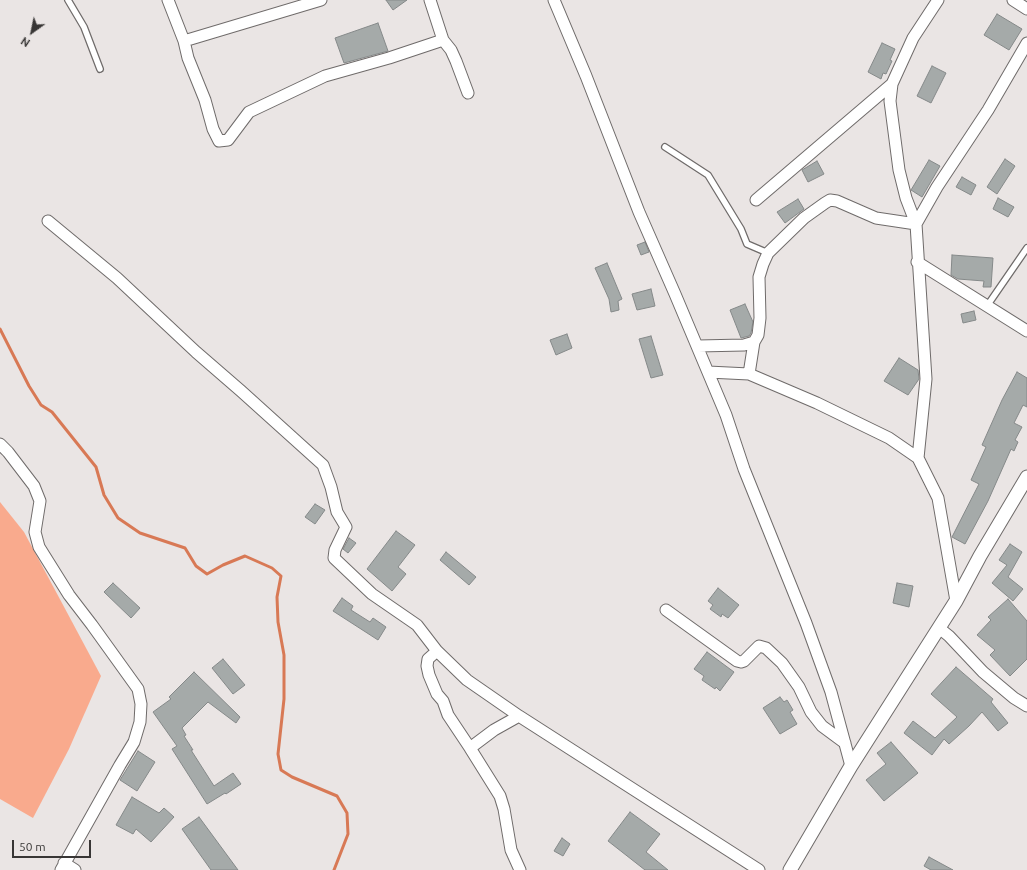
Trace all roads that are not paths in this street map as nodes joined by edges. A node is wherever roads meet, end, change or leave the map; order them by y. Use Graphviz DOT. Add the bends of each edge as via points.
graph roads {
  1 [pos="68,0"];
  2 [pos="168,0"];
  3 [pos="321,0"];
  4 [pos="430,0"];
  5 [pos="554,0"];
  6 [pos="938,0"];
  7 [pos="1013,0"];
  8 [pos="1027,9"];
  9 [pos="443,40"];
  10 [pos="184,42"];
  11 [pos="1027,43"];
  12 [pos="100,70"];
  13 [pos="892,84"];
  14 [pos="468,93"];
  15 [pos="665,147"];
  16 [pos="756,200"];
  17 [pos="48,221"];
  18 [pos="916,224"];
  19 [pos="1027,248"];
  20 [pos="768,253"];
  21 [pos="917,262"];
  22 [pos="987,306"];
  23 [pos="1027,331"];
  24 [pos="754,342"];
  25 [pos="698,346"];
  26 [pos="708,372"];
  27 [pos="749,374"];
  28 [pos="0,444"];
  29 [pos="918,458"];
  30 [pos="1027,477"];
  31 [pos="956,601"];
  32 [pos="666,610"];
  33 [pos="940,628"];
  34 [pos="437,651"];
  35 [pos="1027,706"];
  36 [pos="519,716"];
  37 [pos="845,743"];
  38 [pos="470,748"];
  39 [pos="851,766"];
  40 [pos="63,866"];
  41 [pos="794,868"];
  42 [pos="75,870"];
  43 [pos="520,870"];
  44 [pos="760,870"];
  1 -- 12 [label="lane" via="84,27"];
  2 -- 10 [label="street"];
  3 -- 10 [label="street"];
  4 -- 9 [label="street"];
  5 -- 25 [label="street" via="639,212"];
  6 -- 13 [label="street" via="913,38"];
  7 -- 8 [label="street"];
  9 -- 10 [label="street" via="325,76 249,112 228,140 219,141"];
  9 -- 14 [label="street" via="451,50"];
  11 -- 18 [label="street"];
  13 -- 16 [label="street"];
  13 -- 18 [label="street" via="890,101 899,170"];
  15 -- 20 [label="lane" via="708,175 741,229 747,244"];
  17 -- 34 [label="street" via="117,278 323,466 337,512 346,527 334,558 372,594 417,624"];
  18 -- 20 [label="street" via="876,218 830,200 804,218"];
  18 -- 21 [label="street"];
  19 -- 22 [label="lane"];
  20 -- 24 [label="street" via="759,277 760,318 758,336"];
  21 -- 22 [label="street"];
  21 -- 29 [label="street" via="926,379"];
  22 -- 23 [label="street"];
  24 -- 25 [label="street" via="744,345"];
  24 -- 27 [label="street"];
  25 -- 26 [label="street"];
  26 -- 27 [label="street"];
  26 -- 37 [label="street" via="806,623 831,692"];
  27 -- 29 [label="street" via="889,438"];
  28 -- 40 [label="street" via="34,486 40,501 35,532 39,547 49,565 138,689 140,722 134,742"];
  29 -- 31 [label="street" via="938,498"];
  30 -- 31 [label="street"];
  31 -- 33 [label="street"];
  32 -- 37 [label="street" via="737,661 744,661 759,646 766,648 799,687 811,712 822,726"];
  33 -- 35 [label="street" via="983,672"];
  33 -- 39 [label="street"];
  34 -- 36 [label="street" via="467,680"];
  34 -- 38 [label="street" via="428,659 429,675 448,715"];
  36 -- 38 [label="street"];
  36 -- 44 [label="street"];
  37 -- 39 [label="street"];
  38 -- 43 [label="street" via="500,796 511,850"];
  39 -- 41 [label="street"];
  40 -- 42 [label="street"];
}
